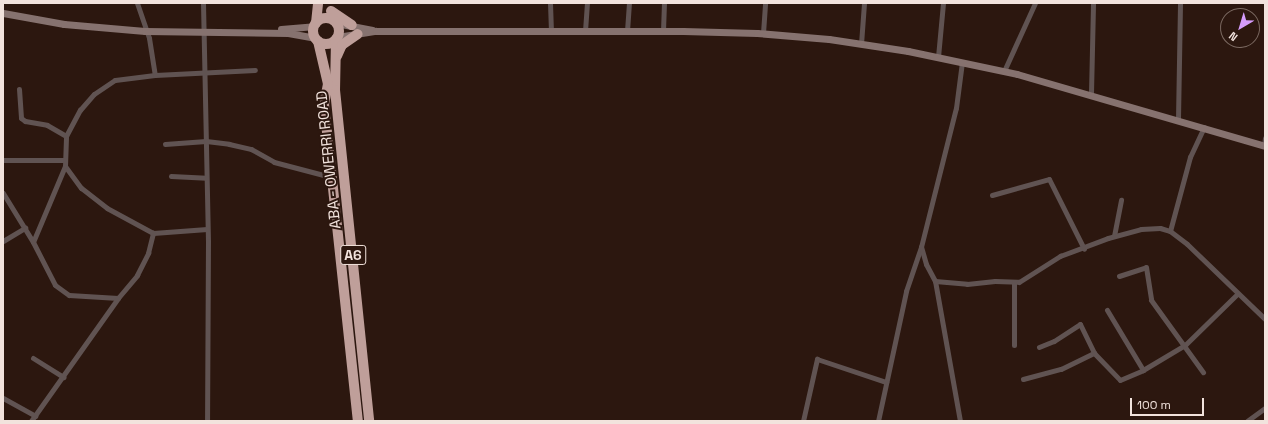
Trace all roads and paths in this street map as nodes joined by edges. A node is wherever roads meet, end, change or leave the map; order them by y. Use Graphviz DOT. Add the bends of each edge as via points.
graph roads {
  1 [pos="137,3"];
  2 [pos="203,3"];
  3 [pos="318,3"];
  4 [pos="550,3"];
  5 [pos="587,3"];
  6 [pos="629,3"];
  7 [pos="664,3"];
  8 [pos="765,3"];
  9 [pos="864,3"];
  10 [pos="943,3"];
  11 [pos="1035,3"];
  12 [pos="1093,3"];
  13 [pos="1180,3"];
  14 [pos="3,13"];
  15 [pos="332,14"];
  16 [pos="315,24"];
  17 [pos="355,30"];
  18 [pos="145,31"];
  19 [pos="376,31"];
  20 [pos="551,31"];
  21 [pos="585,31"];
  22 [pos="628,31"];
  23 [pos="663,31"];
  24 [pos="204,33"];
  25 [pos="762,33"];
  26 [pos="256,34"];
  27 [pos="337,38"];
  28 [pos="316,39"];
  29 [pos="861,44"];
  30 [pos="938,57"];
  31 [pos="962,62"];
  32 [pos="334,66"];
  33 [pos="255,70"];
  34 [pos="1004,71"];
  35 [pos="204,72"];
  36 [pos="155,75"];
  37 [pos="18,89"];
  38 [pos="1091,93"];
  39 [pos="1178,120"];
  40 [pos="1204,127"];
  41 [pos="66,136"];
  42 [pos="206,141"];
  43 [pos="1265,143"];
  44 [pos="165,144"];
  45 [pos="3,160"];
  46 [pos="64,160"];
  47 [pos="65,166"];
  48 [pos="172,176"];
  49 [pos="206,178"];
  50 [pos="331,178"];
  51 [pos="3,192"];
  52 [pos="992,195"];
  53 [pos="1121,200"];
  54 [pos="25,228"];
  55 [pos="208,229"];
  56 [pos="1170,231"];
  57 [pos="153,232"];
  58 [pos="1114,236"];
  59 [pos="3,241"];
  60 [pos="34,242"];
  61 [pos="921,247"];
  62 [pos="1084,249"];
  63 [pos="1119,276"];
  64 [pos="935,281"];
  65 [pos="1014,282"];
  66 [pos="1237,294"];
  67 [pos="118,298"];
  68 [pos="1107,310"];
  69 [pos="1265,319"];
  70 [pos="1185,344"];
  71 [pos="1014,345"];
  72 [pos="1039,347"];
  73 [pos="1094,353"];
  74 [pos="33,358"];
  75 [pos="1143,370"];
  76 [pos="1203,372"];
  77 [pos="63,377"];
  78 [pos="1023,379"];
  79 [pos="886,382"];
  80 [pos="3,398"];
  81 [pos="1265,408"];
  82 [pos="33,419"];
  83 [pos="358,420"];
  84 [pos="369,420"];
  85 [pos="207,421"];
  86 [pos="803,421"];
  87 [pos="878,421"];
  88 [pos="960,421"];
  89 [pos="1247,421"];
  1 -- 18 [label="street"];
  2 -- 24 [label="street"];
  3 -- 16 [label="highway, ABA - OWERRI ROAD / A6"];
  4 -- 20 [label="street"];
  5 -- 21 [label="street"];
  6 -- 22 [label="street"];
  7 -- 23 [label="street"];
  8 -- 25 [label="street"];
  9 -- 29 [label="street"];
  10 -- 30 [label="street"];
  11 -- 34 [label="street"];
  12 -- 38 [label="street"];
  13 -- 39 [label="street"];
  14 -- 18 [label="main road" via="64,24"];
  15 -- 16 [label="highway"];
  15 -- 17 [label="highway"];
  15 -- 27 [label="highway, ABA - OWERRI ROAD / A6" via="338,30"];
  16 -- 26 [label="main road" via="271,29"];
  16 -- 28 [label="highway, ABA - OWERRI ROAD / A6"];
  17 -- 19 [label="main road"];
  17 -- 19 [label="main road"];
  17 -- 27 [label="main road"];
  17 -- 32 [label="highway" via="342,45"];
  18 -- 24 [label="main road"];
  18 -- 36 [label="street" via="149,38"];
  19 -- 20 [label="main road"];
  20 -- 21 [label="main road"];
  21 -- 22 [label="main road"];
  22 -- 23 [label="main road"];
  23 -- 25 [label="main road"];
  24 -- 26 [label="main road"];
  24 -- 35 [label="street"];
  25 -- 29 [label="main road"];
  26 -- 28 [label="main road" via="288,33"];
  27 -- 28 [label="highway" via="325,44"];
  27 -- 32 [label="highway, ABA - OWERRI ROAD / A6"];
  28 -- 50 [label="highway, ABA - OWERRI ROAD / A6" via="328,84 324,104"];
  29 -- 30 [label="main road"];
  30 -- 31 [label="main road"];
  31 -- 34 [label="main road"];
  31 -- 61 [label="street" via="956,108"];
  32 -- 84 [label="highway, ABA - OWERRI ROAD / A6"];
  33 -- 35 [label="street"];
  34 -- 38 [label="main road"];
  35 -- 36 [label="street"];
  35 -- 42 [label="street"];
  36 -- 41 [label="street" via="115,80 80,110"];
  37 -- 41 [label="street" via="21,118 47,125"];
  38 -- 39 [label="main road"];
  39 -- 40 [label="main road"];
  40 -- 43 [label="main road"];
  40 -- 56 [label="street" via="1190,157"];
  41 -- 46 [label="street"];
  42 -- 44 [label="street"];
  42 -- 49 [label="street"];
  42 -- 50 [label="street" via="251,149 274,162"];
  45 -- 46 [label="street"];
  46 -- 47 [label="street"];
  47 -- 57 [label="street" via="81,188 107,208"];
  47 -- 60 [label="street"];
  48 -- 49 [label="street"];
  49 -- 55 [label="street"];
  50 -- 83 [label="highway, ABA - OWERRI ROAD / A6"];
  51 -- 54 [label="street"];
  52 -- 62 [label="street" via="1049,179"];
  53 -- 58 [label="street"];
  54 -- 59 [label="street"];
  54 -- 60 [label="street"];
  55 -- 57 [label="street"];
  55 -- 85 [label="street"];
  56 -- 58 [label="street" via="1160,228 1141,229"];
  56 -- 66 [label="street" via="1222,276"];
  57 -- 67 [label="street" via="148,253 137,275"];
  58 -- 62 [label="street"];
  60 -- 67 [label="street" via="54,285 69,295"];
  61 -- 64 [label="street"];
  61 -- 79 [label="street" via="906,291"];
  62 -- 65 [label="street" via="1060,256"];
  63 -- 70 [label="street" via="1146,266 1151,300"];
  64 -- 65 [label="street" via="967,284"];
  64 -- 88 [label="street"];
  65 -- 71 [label="street"];
  66 -- 69 [label="street"];
  66 -- 70 [label="street"];
  67 -- 77 [label="street"];
  68 -- 75 [label="street"];
  70 -- 75 [label="street"];
  70 -- 76 [label="street"];
  72 -- 73 [label="street" via="1054,341 1080,324"];
  73 -- 75 [label="street" via="1120,380"];
  73 -- 78 [label="street" via="1061,368"];
  74 -- 77 [label="street"];
  77 -- 82 [label="street"];
  79 -- 86 [label="street" via="817,360"];
  79 -- 87 [label="street"];
  80 -- 82 [label="street"];
  81 -- 89 [label="street"];
  83 -- 84 [label="highway"];
}
